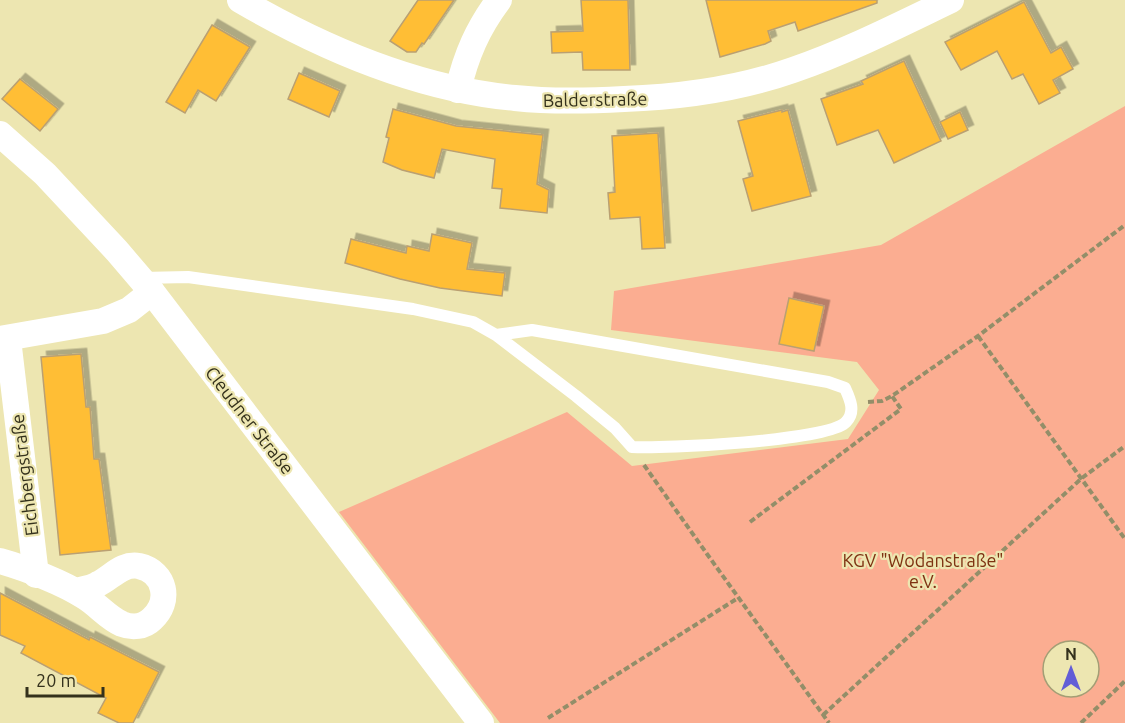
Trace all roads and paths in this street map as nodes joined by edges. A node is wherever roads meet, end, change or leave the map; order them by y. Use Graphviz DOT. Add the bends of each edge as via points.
graph roads {
  1 [pos="240,0"];
  2 [pos="499,0"];
  3 [pos="951,0"];
  4 [pos="458,90"];
  5 [pos="0,134"];
  6 [pos="1125,225"];
  7 [pos="146,285"];
  8 [pos="496,335"];
  9 [pos="978,336"];
  10 [pos="4,339"];
  11 [pos="892,396"];
  12 [pos="851,403"];
  13 [pos="1125,446"];
  14 [pos="632,447"];
  15 [pos="1082,478"];
  16 [pos="750,522"];
  17 [pos="1125,539"];
  18 [pos="0,561"];
  19 [pos="36,575"];
  20 [pos="76,591"];
  21 [pos="738,598"];
  22 [pos="1125,681"];
  23 [pos="823,715"];
  24 [pos="548,718"];
  25 [pos="481,723"];
  26 [pos="829,723"];
  27 [pos="1081,723"];
  1 -- 4 [label="street, Balderstraße" via="326,46 421,81"];
  2 -- 4 [label="street" via="472,43"];
  3 -- 4 [label="street, Balderstraße" via="871,39 793,70 710,92 568,101"];
  5 -- 7 [label="street, Cleudner Straße" via="45,174"];
  6 -- 9 [label="path"];
  7 -- 8 [label="lane" via="188,277 413,309 473,322"];
  7 -- 10 [label="street, Eichbergstraße" via="129,310 103,321"];
  7 -- 25 [label="street, Cleudner Straße"];
  8 -- 12 [label="lane" via="532,330 828,382 844,388"];
  8 -- 14 [label="lane" via="615,428"];
  9 -- 11 [label="path"];
  9 -- 15 [label="path"];
  10 -- 19 [label="street, Eichbergstraße"];
  11 -- 12 [label="path" via="882,401"];
  11 -- 16 [label="path" via="901,409"];
  12 -- 14 [label="lane" via="846,422 824,433 690,447"];
  13 -- 15 [label="path"];
  14 -- 21 [label="path"];
  15 -- 17 [label="path"];
  15 -- 23 [label="path"];
  18 -- 19 [label="street"];
  19 -- 20 [label="street"];
  21 -- 23 [label="path"];
  21 -- 24 [label="path"];
  22 -- 27 [label="path"];
  23 -- 26 [label="path"];
}
